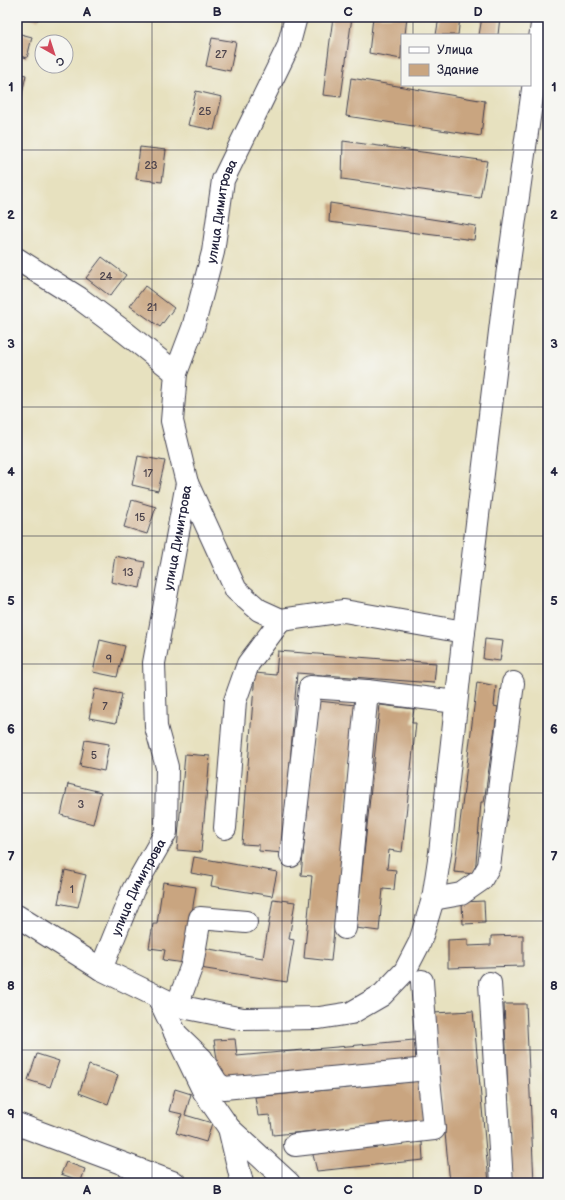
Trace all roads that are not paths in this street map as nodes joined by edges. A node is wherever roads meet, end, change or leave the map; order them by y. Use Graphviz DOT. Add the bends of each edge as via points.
graph roads {
  1 [pos="296,17"];
  2 [pos="543,17"];
  3 [pos="17,259"];
  4 [pos="176,373"];
  5 [pos="187,483"];
  6 [pos="281,620"];
  7 [pos="464,632"];
  8 [pos="513,683"];
  9 [pos="368,691"];
  10 [pos="456,702"];
  11 [pos="225,828"];
  12 [pos="291,856"];
  13 [pos="433,898"];
  14 [pos="17,916"];
  15 [pos="246,922"];
  16 [pos="345,928"];
  17 [pos="101,969"];
  18 [pos="422,981"];
  19 [pos="490,983"];
  20 [pos="168,1001"];
  21 [pos="175,1033"];
  22 [pos="428,1069"];
  23 [pos="17,1124"];
  24 [pos="229,1128"];
  25 [pos="295,1145"];
  26 [pos="175,1183"];
  27 [pos="242,1183"];
  28 [pos="289,1183"];
  29 [pos="502,1183"];
  1 -- 4 [label="main road, улица Димитрова" via="288,46 223,180 213,252 193,328"];
  2 -- 7 [label="main road" via="504,298"];
  3 -- 4 [label="main road" via="79,298"];
  4 -- 5 [label="main road, улица Димитрова" via="172,421"];
  5 -- 6 [label="main road" via="236,590 259,610"];
  5 -- 17 [label="main road, улица Димитрова" via="154,663 156,727 167,767 166,832 133,890"];
  6 -- 7 [label="main road" via="344,611"];
  6 -- 11 [label="main road" via="248,664 235,701"];
  7 -- 10 [label="main road"];
  8 -- 13 [label="main road" via="489,866 481,880 461,894"];
  9 -- 10 [label="main road"];
  9 -- 12 [label="main road" via="310,687"];
  9 -- 16 [label="main road"];
  10 -- 13 [label="main road"];
  13 -- 20 [label="main road" via="420,942 405,971 382,995 351,1013 319,1018 243,1019"];
  14 -- 17 [label="main road"];
  15 -- 20 [label="main road" via="200,918 192,965"];
  17 -- 20 [label="main road"];
  18 -- 22 [label="main road"];
  19 -- 29 [label="main road"];
  20 -- 21 [label="main road"];
  21 -- 22 [label="main road" via="202,1058 217,1083 224,1088"];
  21 -- 24 [label="main road" via="204,1092"];
  22 -- 25 [label="main road" via="434,1129"];
  23 -- 26 [label="main road"];
  24 -- 27 [label="main road"];
  24 -- 28 [label="main road"];
}
